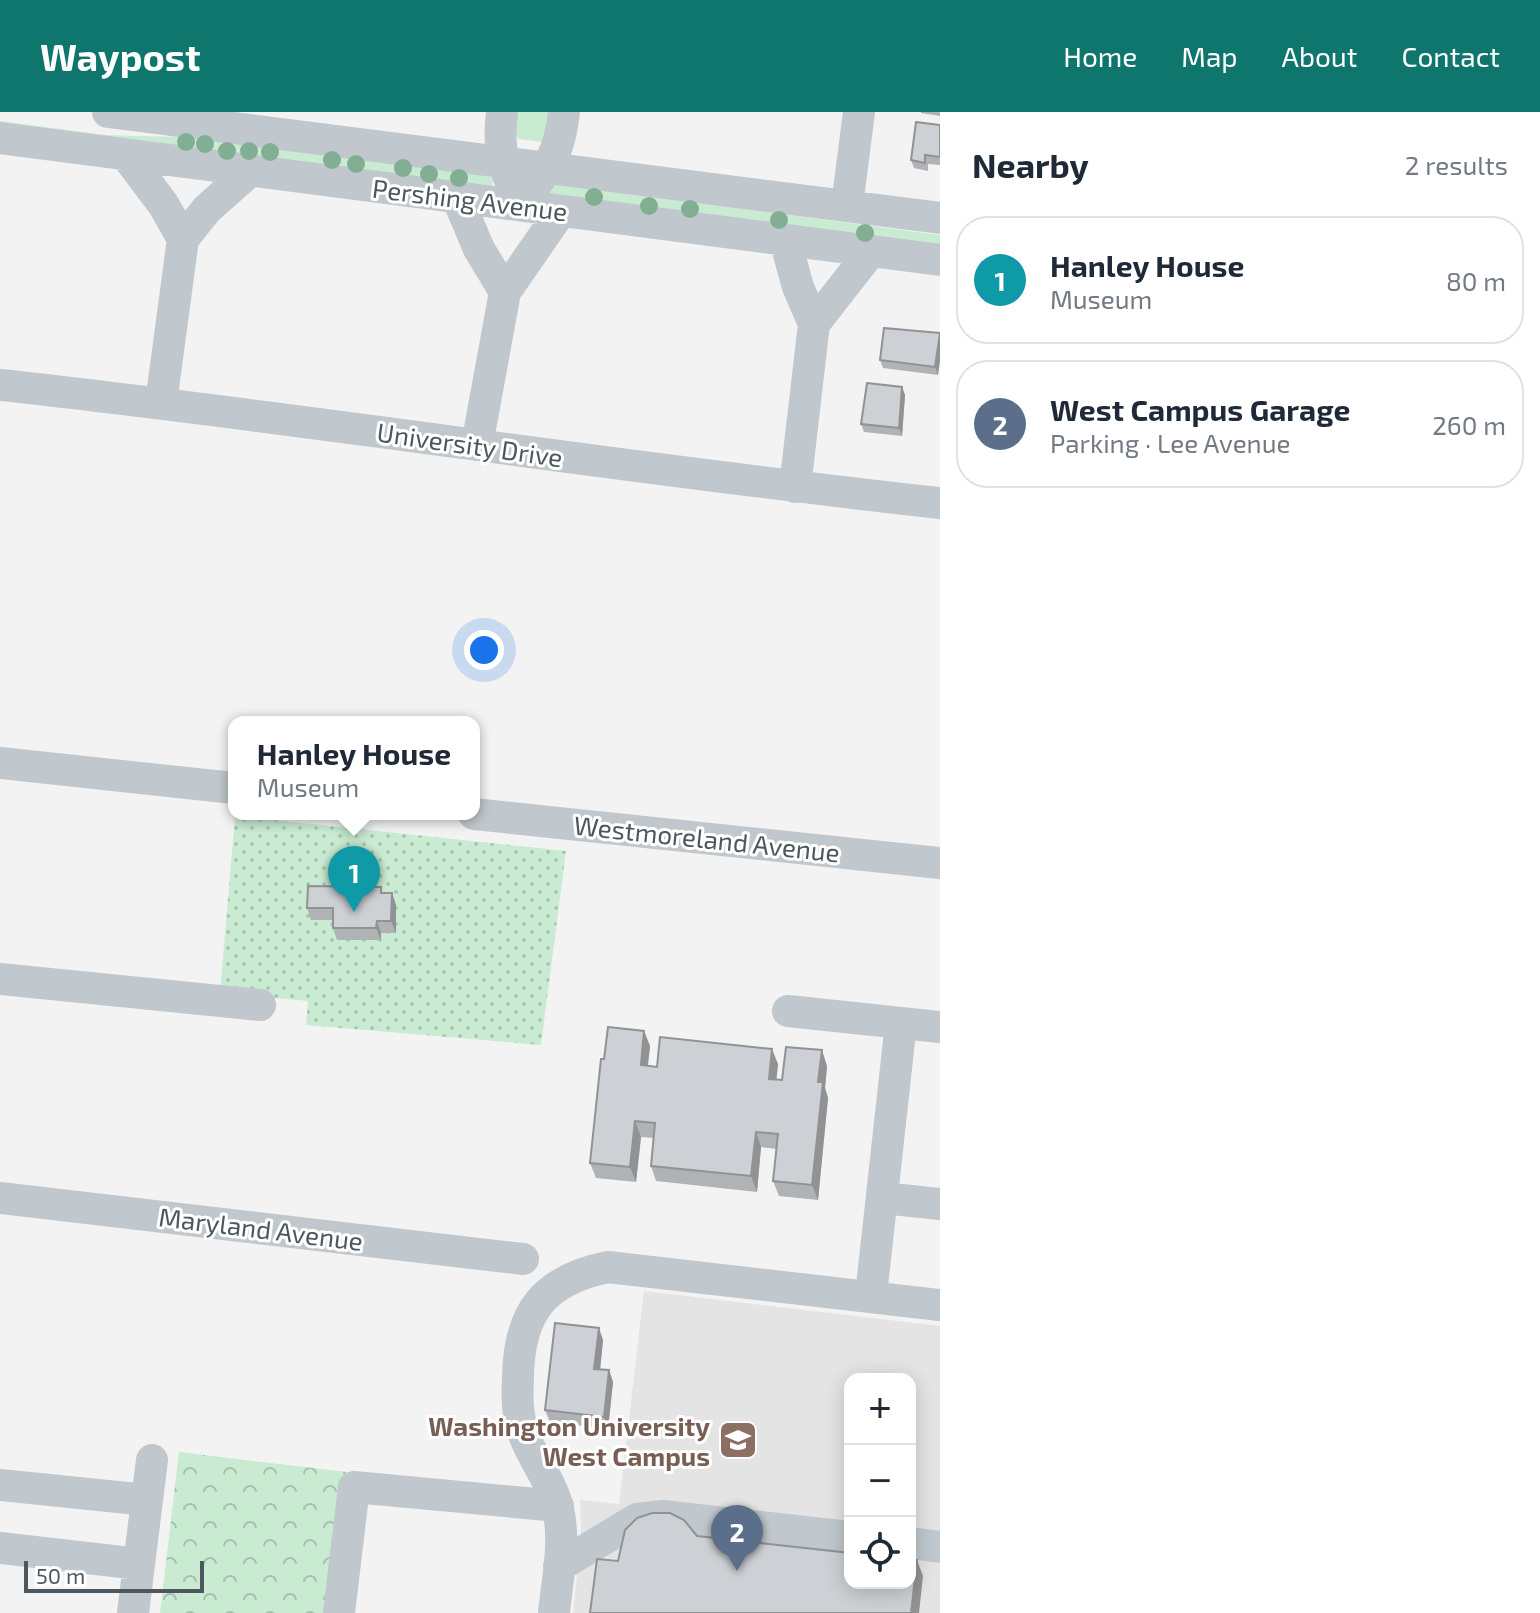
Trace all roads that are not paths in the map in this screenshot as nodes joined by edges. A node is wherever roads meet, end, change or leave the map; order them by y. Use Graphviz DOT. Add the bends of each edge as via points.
graph roads {
  1 [pos="108,112"];
  2 [pos="502,112"];
  3 [pos="564,112"];
  4 [pos="859,112"];
  5 [pos="206,118"];
  6 [pos="0,138"];
  7 [pos="126,155"];
  8 [pos="502,162"];
  9 [pos="549,168"];
  10 [pos="250,171"];
  11 [pos="457,197"];
  12 [pos="520,206"];
  13 [pos="847,206"];
  14 [pos="561,211"];
  15 [pos="940,218"];
  16 [pos="183,239"];
  17 [pos="785,240"];
  18 [pos="871,251"];
  19 [pos="940,260"];
  20 [pos="505,292"];
  21 [pos="814,324"];
  22 [pos="0,385"];
  23 [pos="161,403"];
  24 [pos="477,445"];
  25 [pos="795,487"];
  26 [pos="940,503"];
  27 [pos="0,763"];
  28 [pos="228,787"];
  29 [pos="480,815"];
  30 [pos="940,863"];
  31 [pos="0,979"];
  32 [pos="260,1005"];
  33 [pos="788,1011"];
  34 [pos="901,1023"];
  35 [pos="940,1027"];
  36 [pos="0,1198"];
  37 [pos="883,1198"];
  38 [pos="940,1204"];
  39 [pos="523,1259"];
  40 [pos="871,1295"];
  41 [pos="940,1305"];
  42 [pos="152,1460"];
  43 [pos="0,1485"];
  44 [pos="147,1500"];
  45 [pos="558,1506"];
  46 [pos="844,1536"];
  47 [pos="916,1544"];
  48 [pos="940,1547"];
  49 [pos="0,1548"];
  50 [pos="139,1564"];
  51 [pos="559,1566"];
  52 [pos="133,1613"];
  53 [pos="339,1613"];
  54 [pos="554,1613"];
  1 -- 5 [label="street, Pershing Avenue"];
  2 -- 8 [label="street"];
  3 -- 9 [label="street" via="561,141"];
  4 -- 13 [label="street"];
  5 -- 8 [label="street, Pershing Avenue"];
  6 -- 7 [label="street, Pershing Avenue"];
  7 -- 10 [label="street, Pershing Avenue"];
  7 -- 16 [label="street"];
  8 -- 9 [label="street, Pershing Avenue"];
  8 -- 12 [label="street"];
  9 -- 12 [label="street"];
  9 -- 13 [label="street, Pershing Avenue"];
  10 -- 11 [label="street, Pershing Avenue"];
  10 -- 16 [label="street"];
  11 -- 12 [label="street, Pershing Avenue"];
  11 -- 20 [label="street"];
  12 -- 14 [label="street, Pershing Avenue"];
  13 -- 15 [label="street, Pershing Avenue"];
  14 -- 17 [label="street, Pershing Avenue"];
  14 -- 20 [label="street"];
  16 -- 23 [label="street"];
  17 -- 18 [label="street, Pershing Avenue"];
  17 -- 21 [label="street"];
  18 -- 19 [label="street, Pershing Avenue"];
  18 -- 21 [label="street"];
  20 -- 24 [label="street"];
  21 -- 25 [label="street"];
  22 -- 23 [label="street, University Drive"];
  23 -- 24 [label="street, University Drive"];
  24 -- 25 [label="street, University Drive"];
  25 -- 26 [label="street, University Drive"];
  27 -- 28 [label="street"];
  29 -- 30 [label="street, Westmoreland Avenue"];
  31 -- 32 [label="street"];
  33 -- 34 [label="street"];
  34 -- 35 [label="street"];
  34 -- 37 [label="street"];
  36 -- 39 [label="street, Maryland Avenue"];
  37 -- 38 [label="street"];
  37 -- 40 [label="street"];
  40 -- 41 [label="street"];
  40 -- 45 [label="street" via="608,1267 568,1278 534,1309 523,1330 518,1370 517,1410 524,1436"];
  42 -- 44 [label="street"];
  43 -- 44 [label="street"];
  44 -- 50 [label="street"];
  45 -- 51 [label="street"];
  45 -- 53 [label="street" via="354,1487"];
  46 -- 51 [label="street" via="663,1516 637,1519"];
  47 -- 48 [label="street"];
  49 -- 50 [label="street"];
  50 -- 52 [label="street"];
  51 -- 54 [label="street"];
}
